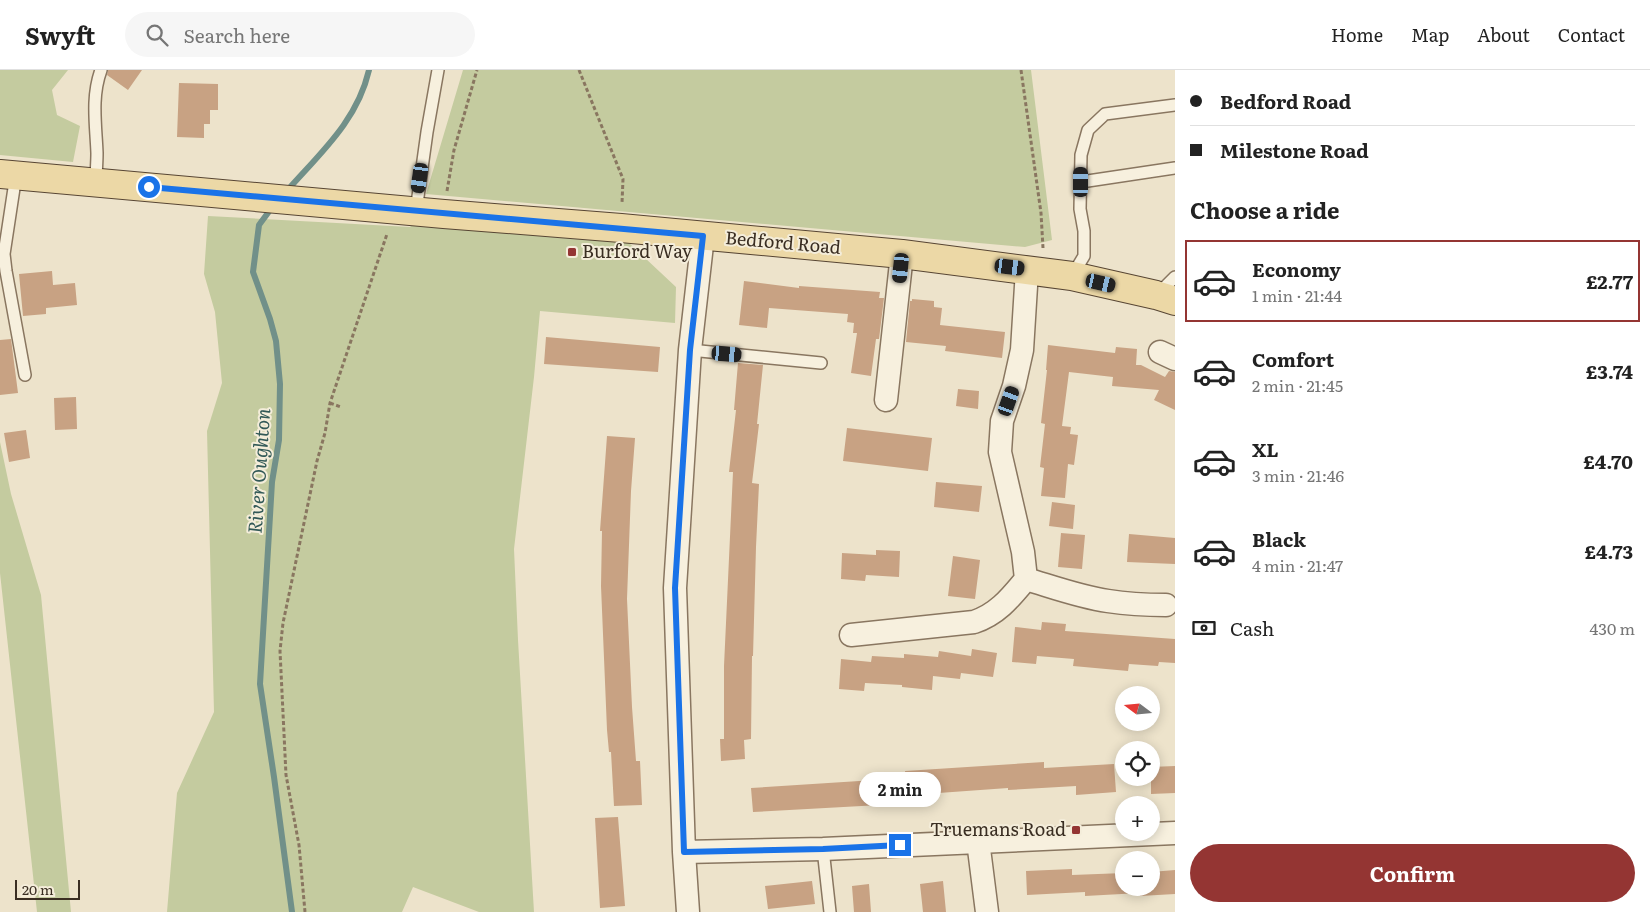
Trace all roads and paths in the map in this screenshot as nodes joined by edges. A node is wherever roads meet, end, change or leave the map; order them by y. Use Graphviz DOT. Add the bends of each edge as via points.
graph roads {
  1 [pos="101,70"];
  2 [pos="438,70"];
  3 [pos="477,70"];
  4 [pos="579,70"];
  5 [pos="1021,70"];
  6 [pos="1175,105"];
  7 [pos="1175,168"];
  8 [pos="8,175"];
  9 [pos="96,182"];
  10 [pos="1081,182"];
  11 [pos="405,210"];
  12 [pos="444,214"];
  13 [pos="621,228"];
  14 [pos="703,236"];
  15 [pos="902,254"];
  16 [pos="1035,271"];
  17 [pos="1072,276"];
  18 [pos="1169,291"];
  19 [pos="690,350"];
  20 [pos="821,363"];
  21 [pos="25,376"];
  22 [pos="886,400"];
  23 [pos="330,403"];
  24 [pos="341,407"];
  25 [pos="1026,578"];
  26 [pos="1166,605"];
  27 [pos="851,634"];
  28 [pos="1175,833"];
  29 [pos="978,841"];
  30 [pos="823,849"];
  31 [pos="684,852"];
  32 [pos="305,912"];
  33 [pos="688,912"];
  34 [pos="830,912"];
  35 [pos="987,912"];
  1 -- 9 [label="lane" via="95,92"];
  2 -- 11 [label="lane" via="427,132"];
  3 -- 12 [label="path" via="454,150"];
  4 -- 13 [label="path" via="623,179"];
  5 -- 16 [label="path" via="1041,213"];
  6 -- 10 [label="lane" via="1105,114 1088,130 1081,155"];
  7 -- 10 [label="lane"];
  8 -- 9 [label="main road, Bedford Road"];
  8 -- 21 [label="lane" via="14,197 4,254"];
  9 -- 11 [label="main road, Bedford Road"];
  10 -- 17 [label="lane" via="1084,256"];
  11 -- 12 [label="main road, Bedford Road"];
  11 -- 23 [label="path"];
  12 -- 13 [label="main road, Bedford Road"];
  13 -- 14 [label="main road, Bedford Road"];
  14 -- 15 [label="main road, Bedford Road"];
  14 -- 19 [label="street"];
  15 -- 16 [label="main road, Bedford Road"];
  15 -- 22 [label="street"];
  16 -- 17 [label="main road, Bedford Road"];
  16 -- 25 [label="street" via="1022,350 1002,422 1000,452"];
  17 -- 18 [label="main road, Bedford Road"];
  19 -- 20 [label="lane"];
  19 -- 31 [label="street" via="675,588"];
  23 -- 24 [label="path"];
  23 -- 32 [label="path" via="283,623 280,652 286,775 299,845"];
  25 -- 26 [label="street" via="1108,601"];
  25 -- 27 [label="street" via="997,611 974,622"];
  28 -- 29 [label="street"];
  29 -- 30 [label="street"];
  29 -- 35 [label="street"];
  30 -- 31 [label="street"];
  30 -- 34 [label="lane"];
  31 -- 33 [label="street"];
}
